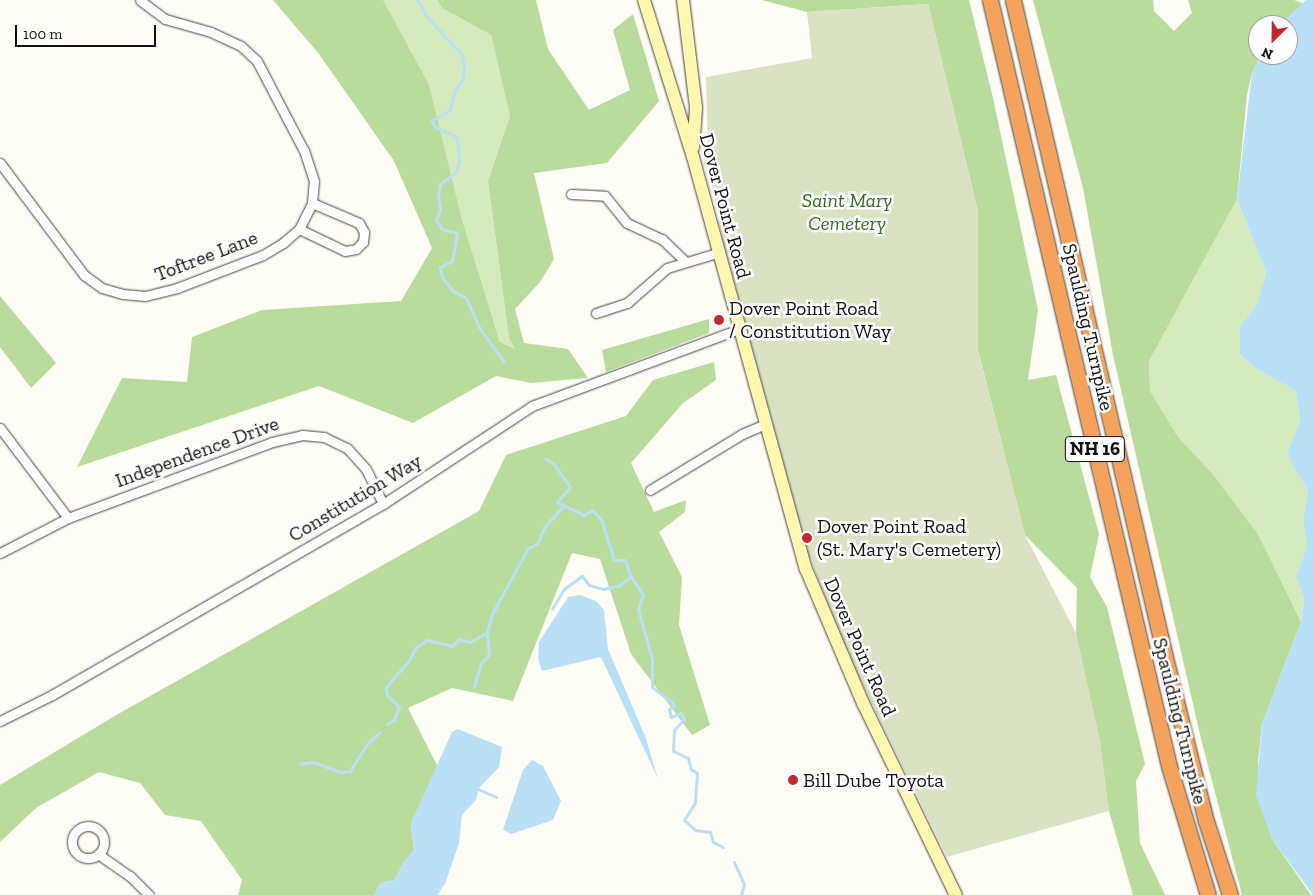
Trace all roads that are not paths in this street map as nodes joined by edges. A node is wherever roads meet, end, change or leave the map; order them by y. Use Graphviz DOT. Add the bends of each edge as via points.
graph roads {
  1 [pos="140,0"];
  2 [pos="644,0"];
  3 [pos="683,0"];
  4 [pos="990,0"];
  5 [pos="1013,0"];
  6 [pos="693,157"];
  7 [pos="0,162"];
  8 [pos="571,194"];
  9 [pos="312,203"];
  10 [pos="299,229"];
  11 [pos="717,253"];
  12 [pos="684,260"];
  13 [pos="596,312"];
  14 [pos="739,329"];
  15 [pos="766,424"];
  16 [pos="0,428"];
  17 [pos="650,490"];
  18 [pos="383,504"];
  19 [pos="68,518"];
  20 [pos="0,553"];
  21 [pos="0,721"];
  22 [pos="98,854"];
  23 [pos="149,895"];
  24 [pos="956,895"];
  25 [pos="1208,895"];
  26 [pos="1230,895"];
  1 -- 9 [label="street, Toftree Lane" via="165,19 210,32 241,46 257,60 304,151 314,181"];
  2 -- 6 [label="main road, Dover Point Road"];
  3 -- 6 [label="main road" via="696,108"];
  4 -- 25 [label="highway, Spaulding Turnpike / NH 16" via="1169,766"];
  5 -- 26 [label="highway, Spaulding Turnpike / NH 16" via="1170,675 1206,821"];
  6 -- 11 [label="main road, Dover Point Road"];
  7 -- 10 [label="street, Toftree Lane" via="76,267 92,282 123,294 145,296 177,288 263,255"];
  8 -- 12 [label="street" via="605,196 627,223 662,239"];
  9 -- 10 [label="street, Toftree Lane"];
  9 -- 10 [label="street" via="359,223 364,232 363,242 356,249 346,251"];
  11 -- 12 [label="street"];
  11 -- 14 [label="main road, Dover Point Road"];
  12 -- 13 [label="street" via="667,268 627,303"];
  14 -- 15 [label="main road, Dover Point Road"];
  14 -- 18 [label="street, Constitution Way" via="532,406"];
  15 -- 17 [label="street" via="742,434"];
  15 -- 24 [label="main road, Dover Point Road" via="799,547 818,601"];
  16 -- 19 [label="street"];
  18 -- 19 [label="street, Independence Drive" via="366,469 347,448 324,437 302,435 272,442"];
  18 -- 21 [label="street, Constitution Way"];
  19 -- 20 [label="street, Independence Drive"];
  22 -- 23 [label="street" via="130,876"];
}
